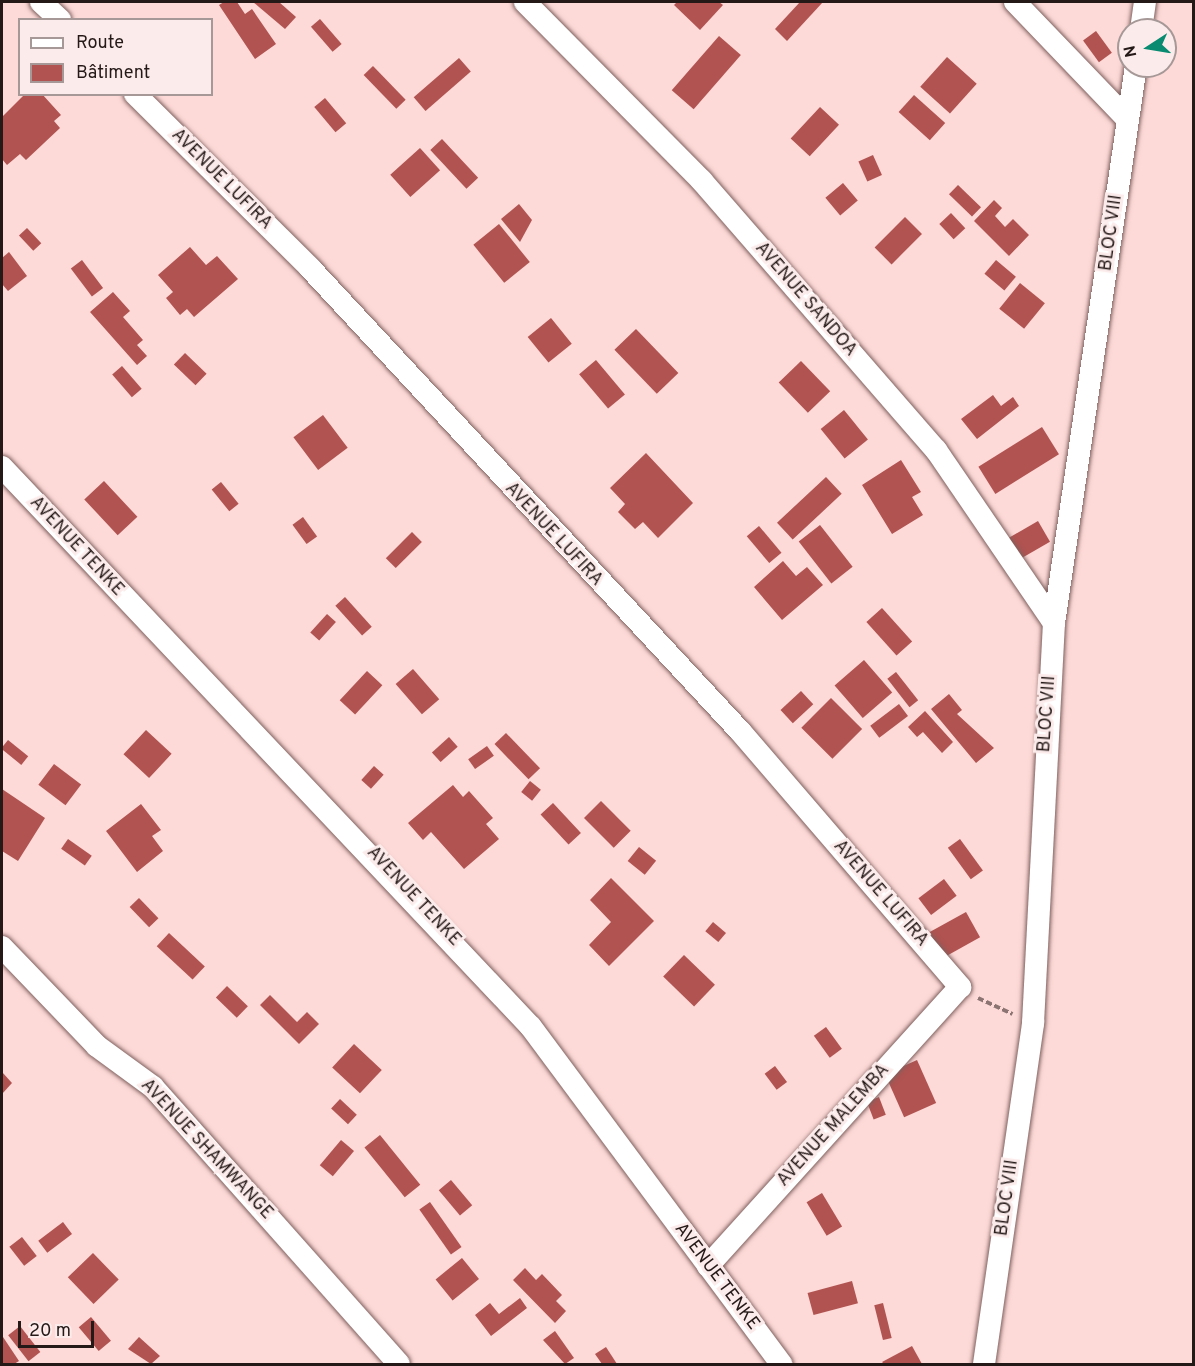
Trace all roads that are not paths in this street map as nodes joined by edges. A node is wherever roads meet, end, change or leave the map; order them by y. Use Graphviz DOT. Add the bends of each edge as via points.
graph roads {
  1 [pos="41,2"];
  2 [pos="525,2"];
  3 [pos="1015,2"];
  4 [pos="1145,2"];
  5 [pos="58,18"];
  6 [pos="1143,18"];
  7 [pos="1134,78"];
  8 [pos="137,96"];
  9 [pos="1128,120"];
  10 [pos="2,467"];
  11 [pos="1054,623"];
  12 [pos="2,947"];
  13 [pos="960,987"];
  14 [pos="708,1266"];
  15 [pos="399,1365"];
  16 [pos="781,1365"];
  17 [pos="984,1365"];
  1 -- 5 [label="street"];
  2 -- 11 [label="street, AVENUE SANDOA" via="702,182 936,450"];
  3 -- 9 [label="street"];
  4 -- 6 [label="street"];
  7 -- 9 [label="street, BLOC VIII"];
  8 -- 13 [label="street, AVENUE LUFIRA" via="310,268 740,731"];
  9 -- 11 [label="street, BLOC VIII"];
  10 -- 14 [label="street, AVENUE TENKE" via="491,981"];
  11 -- 17 [label="street, BLOC VIII" via="1033,1023"];
  12 -- 15 [label="street, AVENUE SHAMWANGE" via="97,1046 153,1087"];
  13 -- 14 [label="street, AVENUE MALEMBA"];
  14 -- 16 [label="street, AVENUE TENKE"];
}
